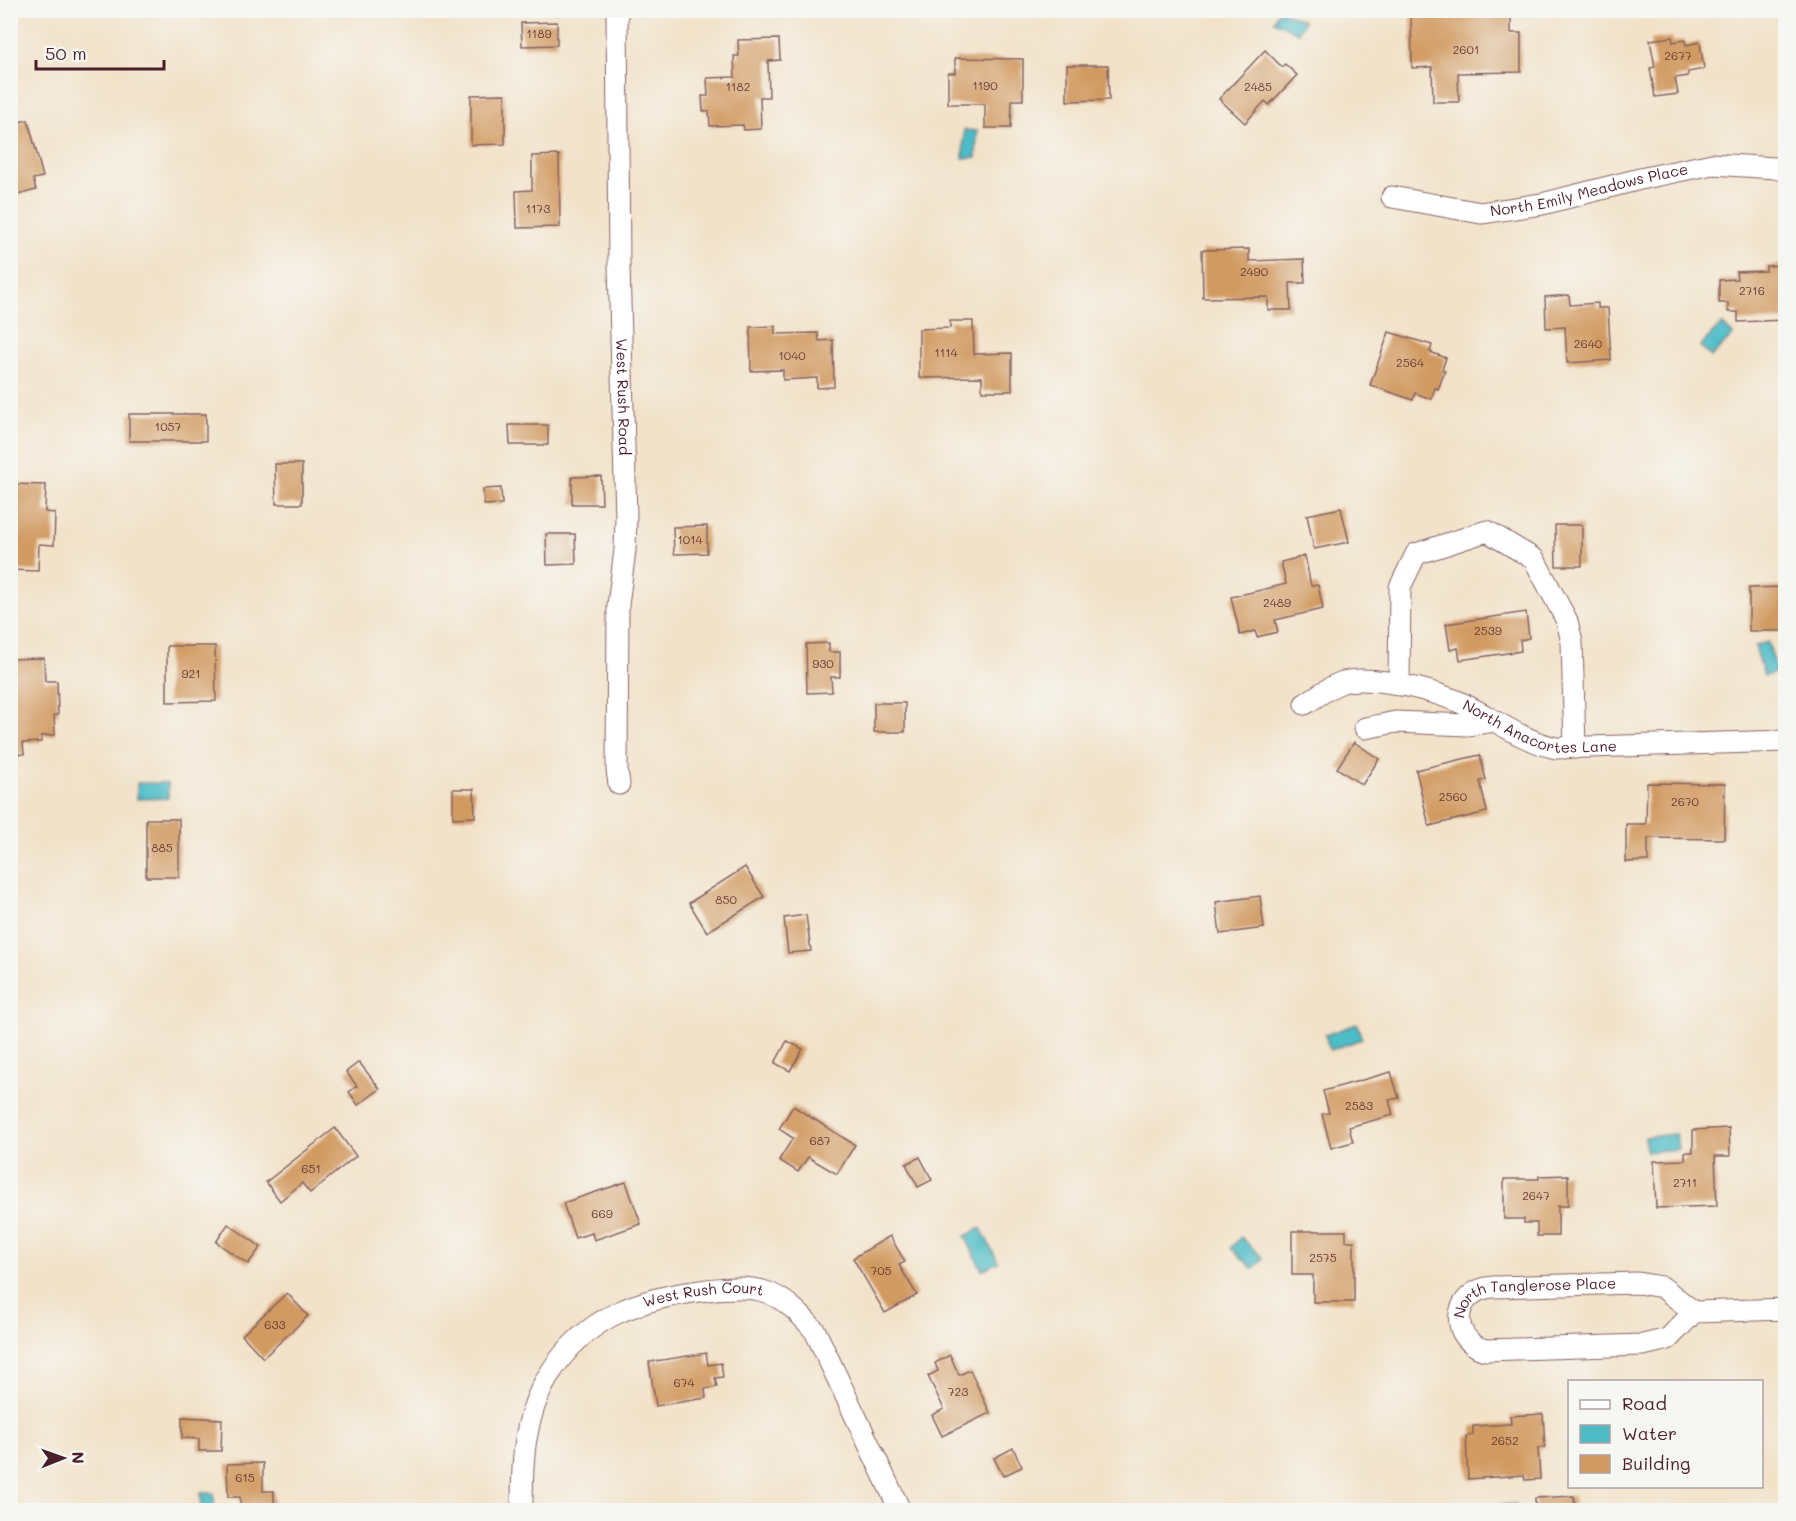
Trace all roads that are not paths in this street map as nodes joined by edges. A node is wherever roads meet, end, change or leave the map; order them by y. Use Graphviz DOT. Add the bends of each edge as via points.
graph roads {
  1 [pos="617,10"];
  2 [pos="1785,171"];
  3 [pos="1392,197"];
  4 [pos="1399,685"];
  5 [pos="1305,704"];
  6 [pos="1495,721"];
  7 [pos="1365,728"];
  8 [pos="1785,741"];
  9 [pos="1575,748"];
  10 [pos="619,784"];
  11 [pos="1785,1309"];
  12 [pos="1694,1312"];
  13 [pos="522,1510"];
  14 [pos="900,1510"];
  1 -- 10 [label="street, West Rush Road" via="626,517 618,605"];
  2 -- 3 [label="street, North Emily Meadows Place" via="1712,164 1542,204 1481,213"];
  4 -- 5 [label="street, North Anacortes Lane" via="1348,681"];
  4 -- 6 [label="street, North Anacortes Lane" via="1457,701"];
  4 -- 9 [label="street" via="1400,587 1416,554 1487,531 1534,559 1567,621 1572,642"];
  6 -- 7 [label="street" via="1396,722"];
  6 -- 9 [label="street, North Anacortes Lane" via="1538,744"];
  8 -- 9 [label="street, North Anacortes Lane"];
  11 -- 12 [label="street"];
  12 -- 12 [label="street, North Tanglerose Place" via="1662,1287 1638,1283 1493,1287 1475,1291 1468,1298 1460,1312 1460,1322 1466,1338 1485,1350 1643,1346 1668,1339"];
  13 -- 14 [label="street, West Rush Court" via="522,1464 529,1419 550,1374 570,1347 616,1312 644,1301 728,1288 765,1292 797,1310 815,1331"];
}
